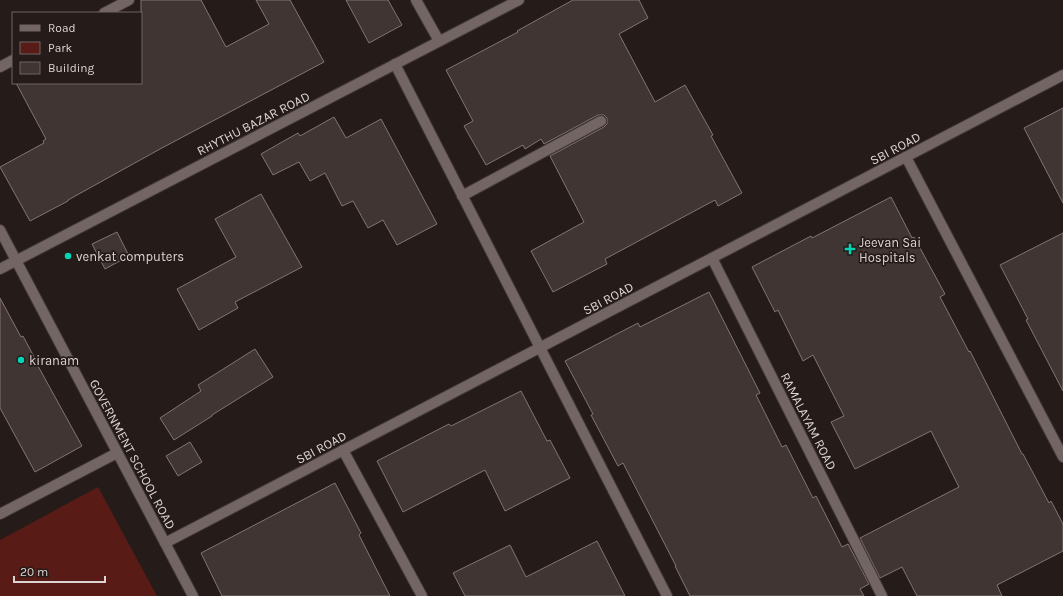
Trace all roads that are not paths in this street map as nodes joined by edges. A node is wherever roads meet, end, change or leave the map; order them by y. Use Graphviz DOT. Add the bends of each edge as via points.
graph roads {
  1 [pos="129,0"];
  2 [pos="416,0"];
  3 [pos="519,0"];
  4 [pos="106,12"];
  5 [pos="439,41"];
  6 [pos="12,61"];
  7 [pos="395,64"];
  8 [pos="0,67"];
  9 [pos="1063,75"];
  10 [pos="601,121"];
  11 [pos="906,157"];
  12 [pos="462,196"];
  13 [pos="0,230"];
  14 [pos="712,258"];
  15 [pos="16,260"];
  16 [pos="0,268"];
  17 [pos="540,348"];
  18 [pos="343,450"];
  19 [pos="117,453"];
  20 [pos="1063,457"];
  21 [pos="0,514"];
  22 [pos="165,543"];
  23 [pos="193,596"];
  24 [pos="422,596"];
  25 [pos="667,596"];
  26 [pos="882,596"];
  1 -- 4 [label="street"];
  2 -- 5 [label="street"];
  3 -- 5 [label="street, RHYTHU BAZAR ROAD"];
  5 -- 7 [label="street, RHYTHU BAZAR ROAD"];
  6 -- 8 [label="street"];
  7 -- 12 [label="street"];
  7 -- 15 [label="street, RHYTHU BAZAR ROAD"];
  9 -- 11 [label="street, SBI ROAD"];
  10 -- 12 [label="street"];
  11 -- 14 [label="street, SBI ROAD"];
  11 -- 20 [label="street"];
  12 -- 17 [label="street"];
  13 -- 15 [label="street, GOVERNMENT SCHOOL ROAD"];
  14 -- 17 [label="street, SBI ROAD"];
  14 -- 26 [label="street, RAMALAYAM ROAD"];
  15 -- 16 [label="street, RHYTHU BAZAR ROAD"];
  15 -- 19 [label="street, GOVERNMENT SCHOOL ROAD"];
  17 -- 18 [label="street, SBI ROAD"];
  17 -- 25 [label="street"];
  18 -- 22 [label="street, SBI ROAD"];
  18 -- 24 [label="street"];
  19 -- 21 [label="street"];
  19 -- 22 [label="street, GOVERNMENT SCHOOL ROAD"];
  22 -- 23 [label="street, GOVERNMENT SCHOOL ROAD"];
}
